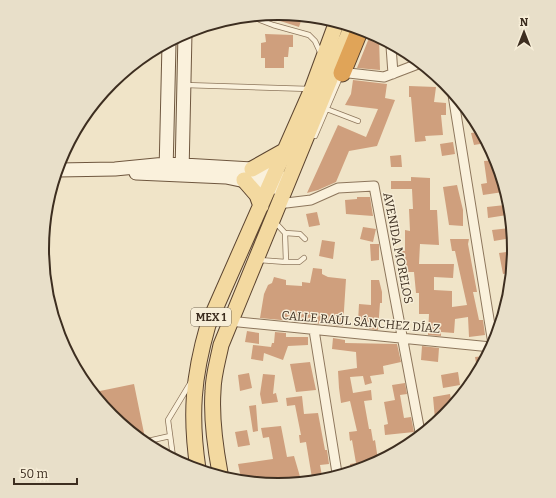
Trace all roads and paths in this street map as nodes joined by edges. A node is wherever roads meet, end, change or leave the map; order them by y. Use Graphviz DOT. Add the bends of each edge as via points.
graph roads {
  1 [pos="260,20"];
  2 [pos="335,27"];
  3 [pos="350,31"];
  4 [pos="357,34"];
  5 [pos="185,40"];
  6 [pos="169,48"];
  7 [pos="391,51"];
  8 [pos="323,58"];
  9 [pos="415,65"];
  10 [pos="337,72"];
  11 [pos="393,74"];
  12 [pos="183,85"];
  13 [pos="312,89"];
  14 [pos="454,103"];
  15 [pos="323,107"];
  16 [pos="358,121"];
  17 [pos="314,138"];
  18 [pos="284,151"];
  19 [pos="166,169"];
  20 [pos="63,170"];
  21 [pos="183,170"];
  22 [pos="248,175"];
  23 [pos="280,200"];
  24 [pos="260,206"];
  25 [pos="285,233"];
  26 [pos="305,239"];
  27 [pos="304,258"];
  28 [pos="258,260"];
  29 [pos="286,262"];
  30 [pos="233,322"];
  31 [pos="314,330"];
  32 [pos="491,333"];
  33 [pos="403,338"];
  34 [pos="485,346"];
  35 [pos="196,375"];
  36 [pos="419,429"];
  37 [pos="170,436"];
  38 [pos="152,440"];
  39 [pos="172,452"];
  40 [pos="198,464"];
  41 [pos="219,470"];
  42 [pos="337,470"];
  1 -- 8 [label="lane" via="309,35 315,41"];
  2 -- 8 [label="main road, MEX 1"];
  3 -- 10 [label="main road, MEX 1"];
  4 -- 10 [label="highway"];
  5 -- 12 [label="main road"];
  6 -- 19 [label="main road"];
  7 -- 11 [label="street"];
  8 -- 13 [label="main road, MEX 1"];
  9 -- 11 [label="street"];
  10 -- 11 [label="street" via="377,77"];
  10 -- 15 [label="main road, MEX 1"];
  12 -- 13 [label="lane"];
  12 -- 21 [label="main road"];
  13 -- 18 [label="main road, MEX 1"];
  14 -- 32 [label="street"];
  15 -- 16 [label="lane"];
  15 -- 17 [label="lane"];
  15 -- 23 [label="main road, MEX 1"];
  18 -- 22 [label="main road"];
  18 -- 23 [label="main road, MEX 1"];
  19 -- 20 [label="main road"];
  19 -- 21 [label="main road"];
  21 -- 22 [label="main road"];
  22 -- 23 [label="main road"];
  22 -- 24 [label="main road"];
  23 -- 24 [label="main road, MEX 1"];
  23 -- 25 [label="lane"];
  23 -- 28 [label="main road, MEX 1"];
  23 -- 33 [label="street, AVENIDA MORELOS" via="318,198 338,188 374,186"];
  24 -- 35 [label="main road, MEX 1" via="208,325"];
  25 -- 26 [label="lane" via="300,234"];
  25 -- 29 [label="lane"];
  27 -- 29 [label="lane" via="299,262"];
  28 -- 29 [label="lane"];
  28 -- 30 [label="main road, MEX 1"];
  30 -- 31 [label="street, CALLE RAÚL SÁNCHEZ DÍAZ"];
  30 -- 41 [label="main road, MEX 1" via="221,346 213,390 214,439"];
  31 -- 33 [label="street, CALLE RAÚL SÁNCHEZ DÍAZ"];
  31 -- 42 [label="street"];
  33 -- 34 [label="street, CALLE RAÚL SÁNCHEZ DÍAZ"];
  33 -- 36 [label="street, AVENIDA MORELOS"];
  35 -- 37 [label="lane" via="170,414"];
  35 -- 40 [label="main road, MEX 1" via="193,413"];
  37 -- 38 [label="lane"];
  37 -- 39 [label="lane"];
}
